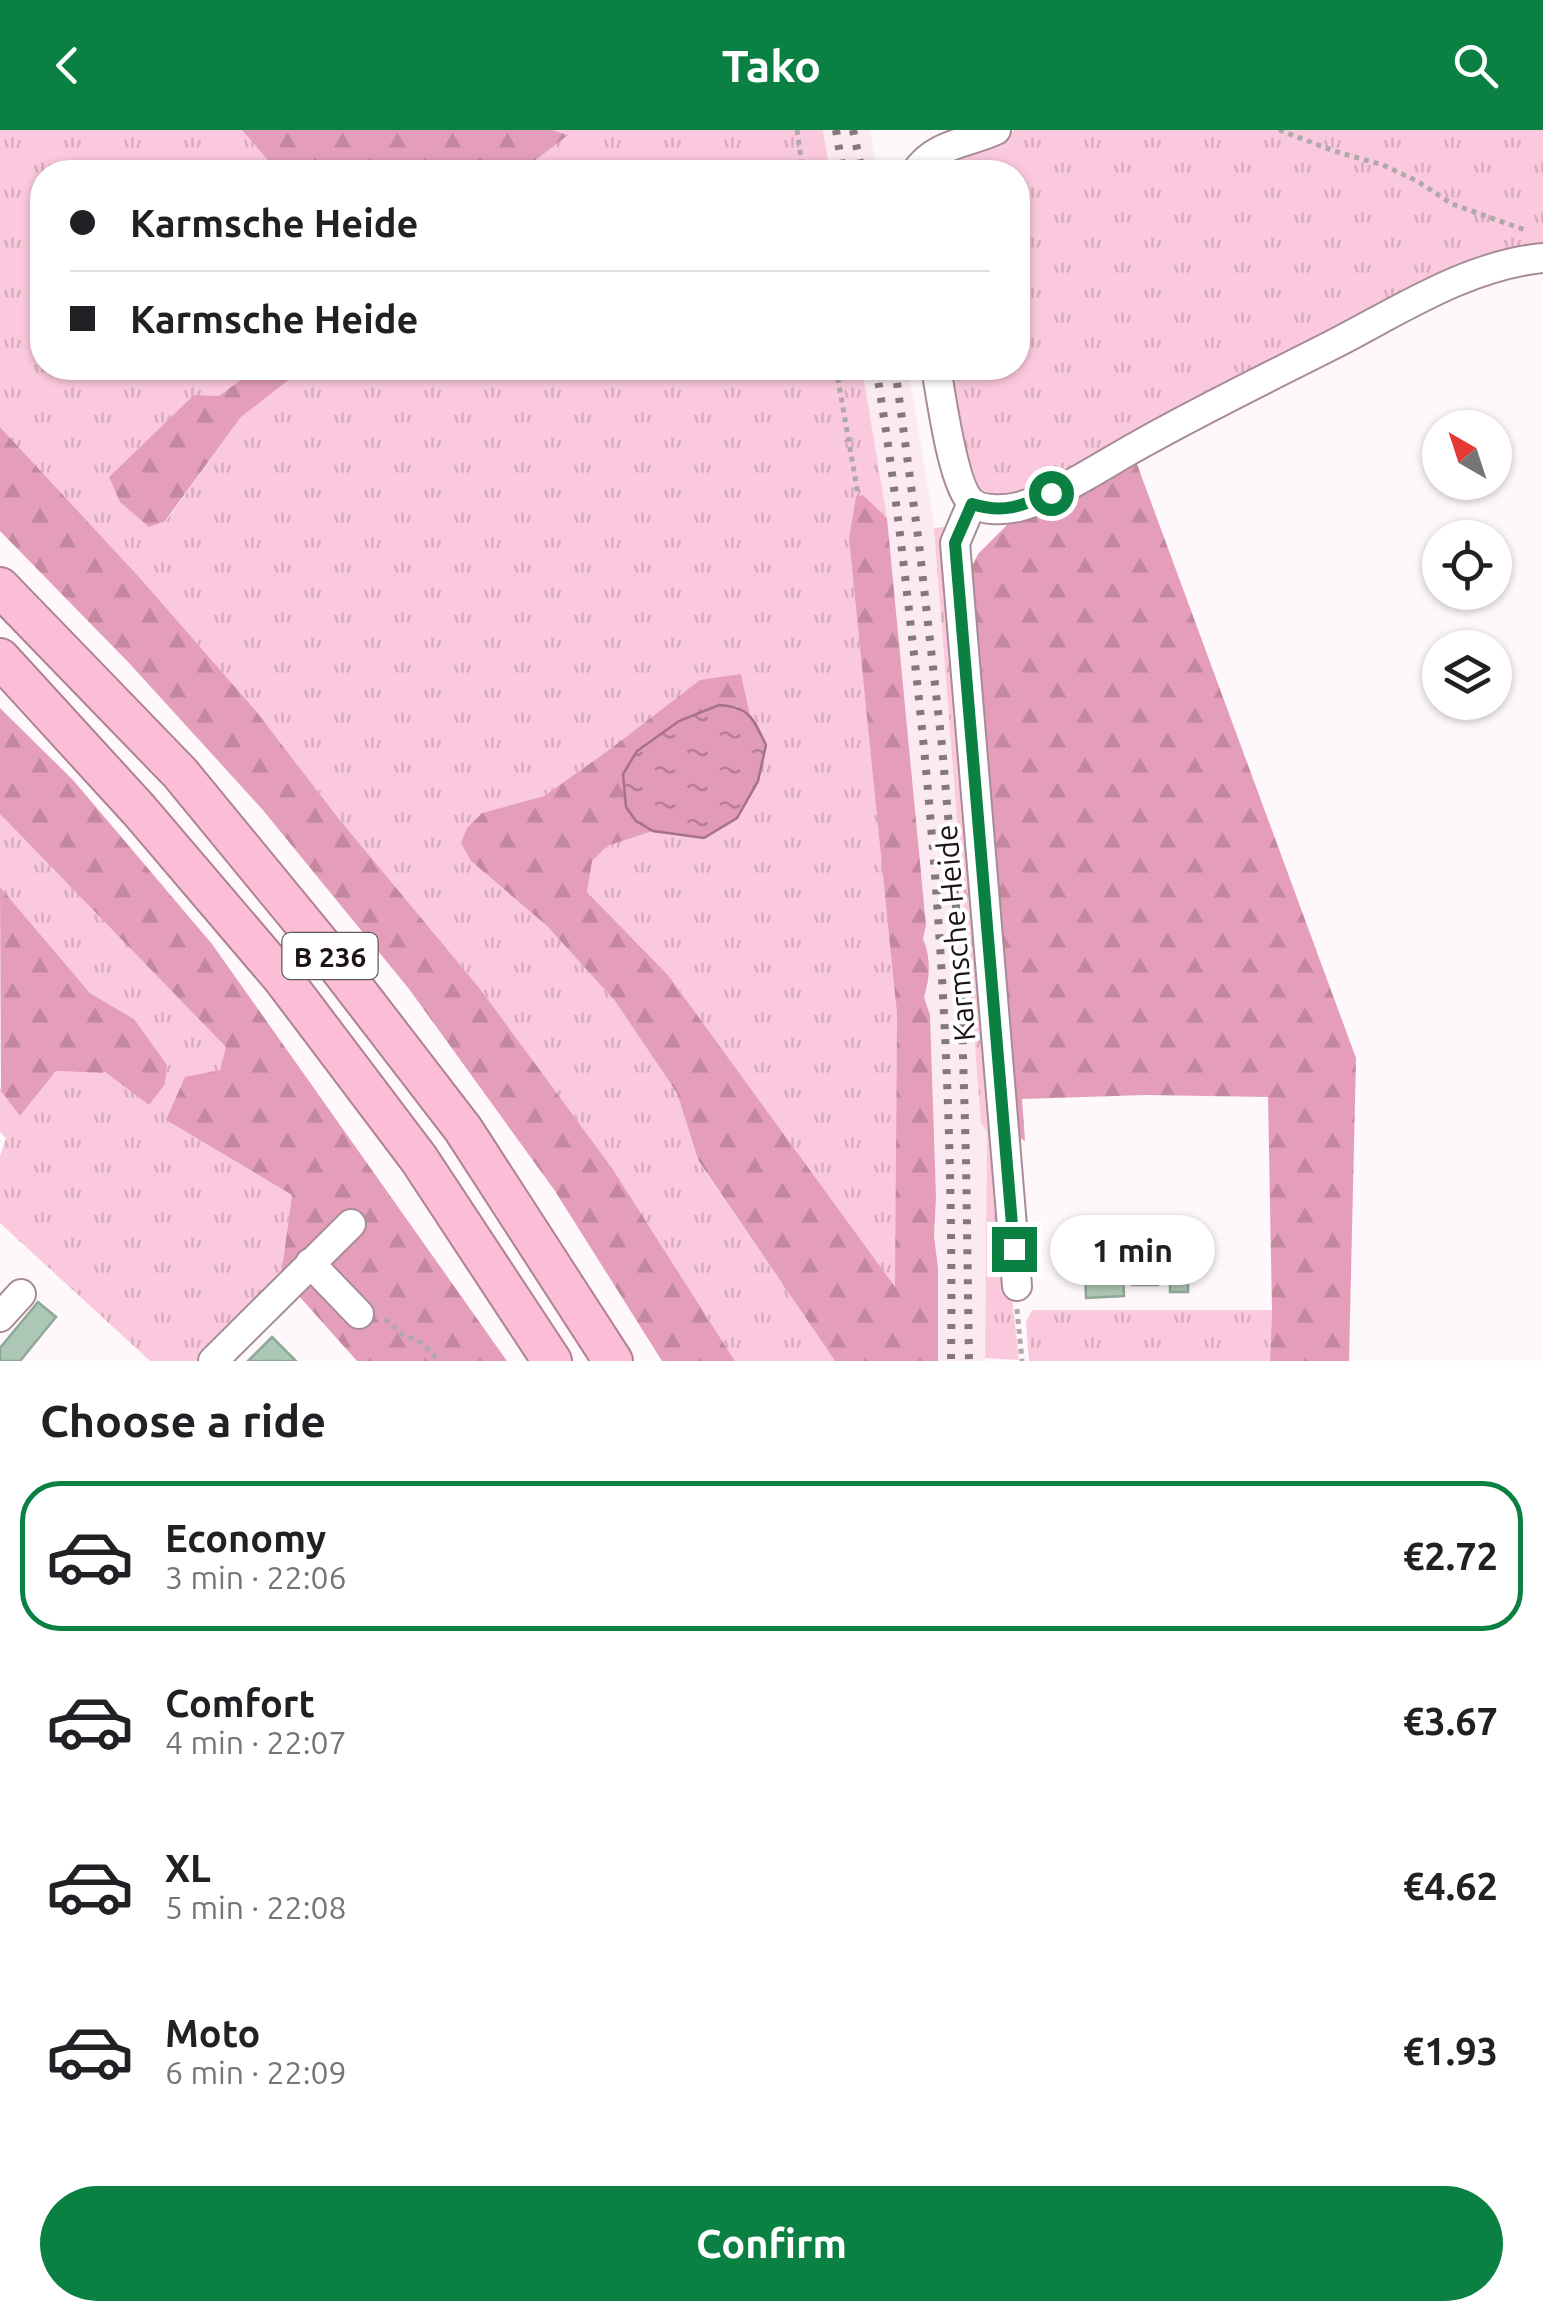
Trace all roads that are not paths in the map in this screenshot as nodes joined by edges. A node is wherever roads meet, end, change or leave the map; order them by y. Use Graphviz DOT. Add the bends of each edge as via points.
graph roads {
  1 [pos="996,130"];
  2 [pos="928,160"];
  3 [pos="1538,246"];
  4 [pos="938,380"];
  5 [pos="972,504"];
  6 [pos="0,587"];
  7 [pos="0,658"];
  8 [pos="351,1224"];
  9 [pos="310,1264"];
  10 [pos="1016,1286"];
  11 [pos="20,1294"];
  12 [pos="359,1314"];
  13 [pos="0,1317"];
  14 [pos="213,1361"];
  15 [pos="552,1361"];
  16 [pos="613,1361"];
  1 -- 2 [label="street"];
  3 -- 5 [label="street" via="1519,260 1439,289 1051,493 1018,508"];
  4 -- 5 [label="street" via="955,468"];
  5 -- 10 [label="street, Karmsche Heide" via="955,543"];
  6 -- 16 [label="highway, B 236" via="180,773 323,947 463,1129"];
  7 -- 15 [label="highway, B 236" via="283,979 419,1158"];
  8 -- 9 [label="street"];
  9 -- 12 [label="street"];
  9 -- 14 [label="street"];
  11 -- 13 [label="street"];
}
